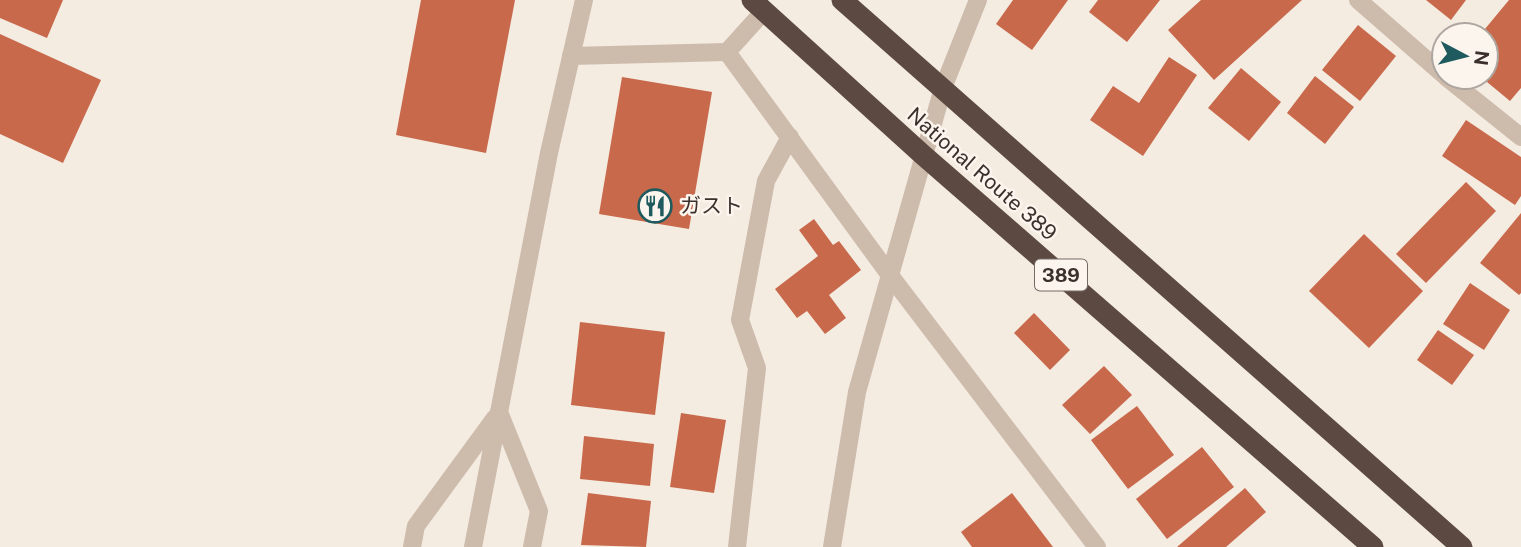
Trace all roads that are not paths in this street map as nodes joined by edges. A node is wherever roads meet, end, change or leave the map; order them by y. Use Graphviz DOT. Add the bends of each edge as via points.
graph roads {
  1 [pos="584,0"];
  2 [pos="978,0"];
  3 [pos="1358,0"];
  4 [pos="758,5"];
  5 [pos="855,5"];
  6 [pos="727,52"];
  7 [pos="571,56"];
  8 [pos="1430,63"];
  9 [pos="943,88"];
  10 [pos="1464,91"];
  11 [pos="1521,136"];
  12 [pos="790,138"];
  13 [pos="923,155"];
  14 [pos="889,274"];
  15 [pos="499,412"];
  16 [pos="412,547"];
  17 [pos="472,547"];
  18 [pos="532,547"];
  19 [pos="737,547"];
  20 [pos="832,547"];
  21 [pos="1097,547"];
  22 [pos="1374,547"];
  23 [pos="1462,547"];
  1 -- 7 [label="street"];
  2 -- 9 [label="street"];
  3 -- 8 [label="street"];
  4 -- 6 [label="street"];
  4 -- 13 [label="highway, National Route 389 / 389"];
  5 -- 9 [label="highway, National Route 389"];
  6 -- 7 [label="street"];
  6 -- 12 [label="street"];
  7 -- 15 [label="street"];
  9 -- 13 [label="street"];
  9 -- 23 [label="highway, National Route 389"];
  10 -- 11 [label="street"];
  12 -- 14 [label="street"];
  12 -- 19 [label="street" via="766,181 740,320 757,368"];
  13 -- 14 [label="street"];
  13 -- 22 [label="highway, National Route 389 / 389"];
  14 -- 20 [label="street" via="857,392"];
  14 -- 21 [label="street"];
  15 -- 16 [label="street" via="416,526"];
  15 -- 17 [label="street"];
  15 -- 18 [label="street" via="540,511"];
}
